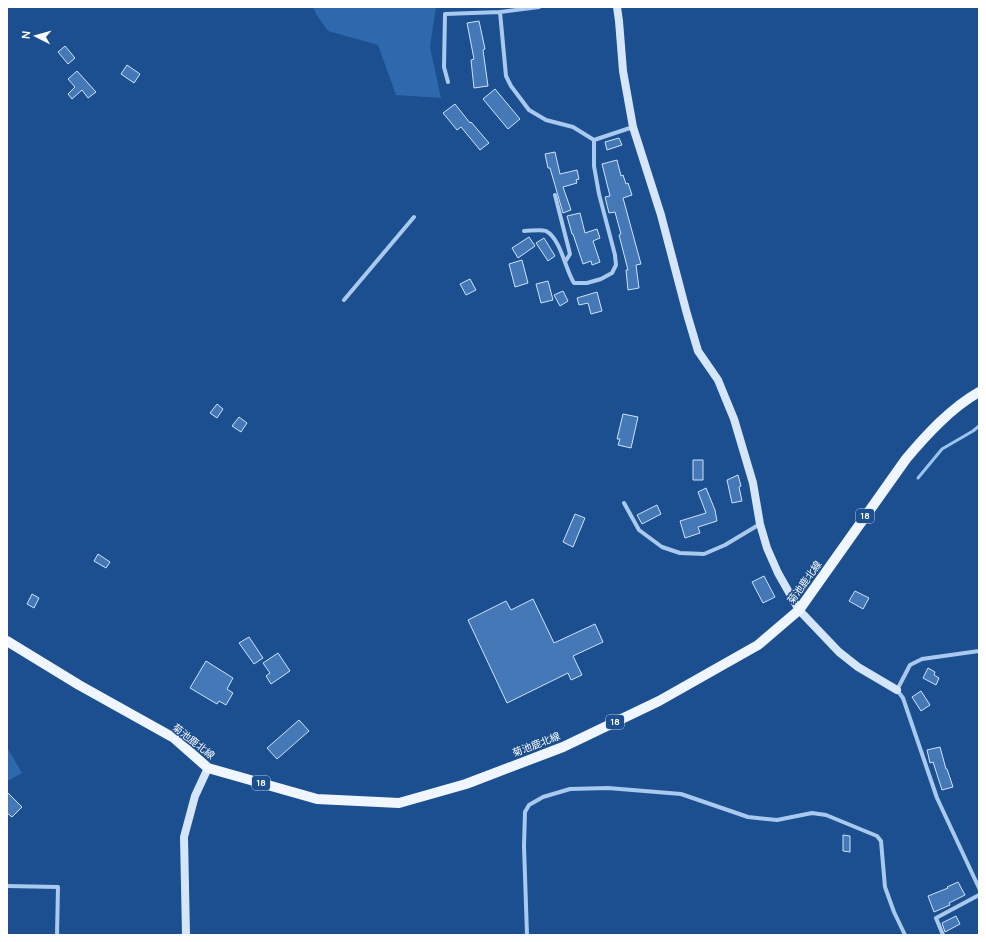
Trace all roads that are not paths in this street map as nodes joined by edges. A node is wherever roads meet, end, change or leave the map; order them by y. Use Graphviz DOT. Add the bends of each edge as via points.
graph roads {
  1 [pos="539,7"];
  2 [pos="617,7"];
  3 [pos="500,12"];
  4 [pos="448,82"];
  5 [pos="633,127"];
  6 [pos="594,140"];
  7 [pos="555,195"];
  8 [pos="414,217"];
  9 [pos="524,231"];
  10 [pos="565,262"];
  11 [pos="344,300"];
  12 [pos="979,392"];
  13 [pos="624,503"];
  14 [pos="760,524"];
  15 [pos="799,610"];
  16 [pos="7,641"];
  17 [pos="979,651"];
  18 [pos="897,690"];
  19 [pos="208,768"];
  20 [pos="7,886"];
  21 [pos="979,888"];
  22 [pos="979,895"];
  23 [pos="57,935"];
  24 [pos="186,935"];
  25 [pos="527,935"];
  26 [pos="905,935"];
  27 [pos="944,935"];
  1 -- 3 [label="street"];
  2 -- 5 [label="street" via="622,71"];
  3 -- 4 [label="street" via="445,14 444,67"];
  3 -- 6 [label="street" via="506,76 511,86 530,110 546,120 573,127"];
  5 -- 6 [label="street"];
  5 -- 14 [label="street" via="661,215 698,351 718,380 734,419 753,483"];
  6 -- 10 [label="street" via="594,166 616,265 612,273 601,279 574,283"];
  7 -- 10 [label="street" via="570,254"];
  8 -- 11 [label="street"];
  9 -- 10 [label="street" via="545,231 555,238"];
  12 -- 15 [label="main road, 菊池鹿北線 / 18" via="940,421 925,436"];
  13 -- 14 [label="street" via="639,530 662,547 680,553 704,554"];
  14 -- 15 [label="street" via="778,573"];
  15 -- 18 [label="street" via="839,652 858,667"];
  15 -- 19 [label="main road, 菊池鹿北線 / 18" via="758,646 659,701 570,744 466,784 399,802 317,799"];
  16 -- 19 [label="main road, 菊池鹿北線 / 18" via="174,738"];
  17 -- 18 [label="street" via="922,659 910,665"];
  18 -- 21 [label="street" via="903,698 937,798"];
  19 -- 24 [label="street" via="195,796 184,837"];
  20 -- 23 [label="street" via="58,887"];
  22 -- 27 [label="street" via="936,918"];
  25 -- 26 [label="street" via="525,812 529,805 543,797 570,789 608,788 681,794 748,817 777,820 812,812 826,815 877,836 881,840 885,888"];
}
